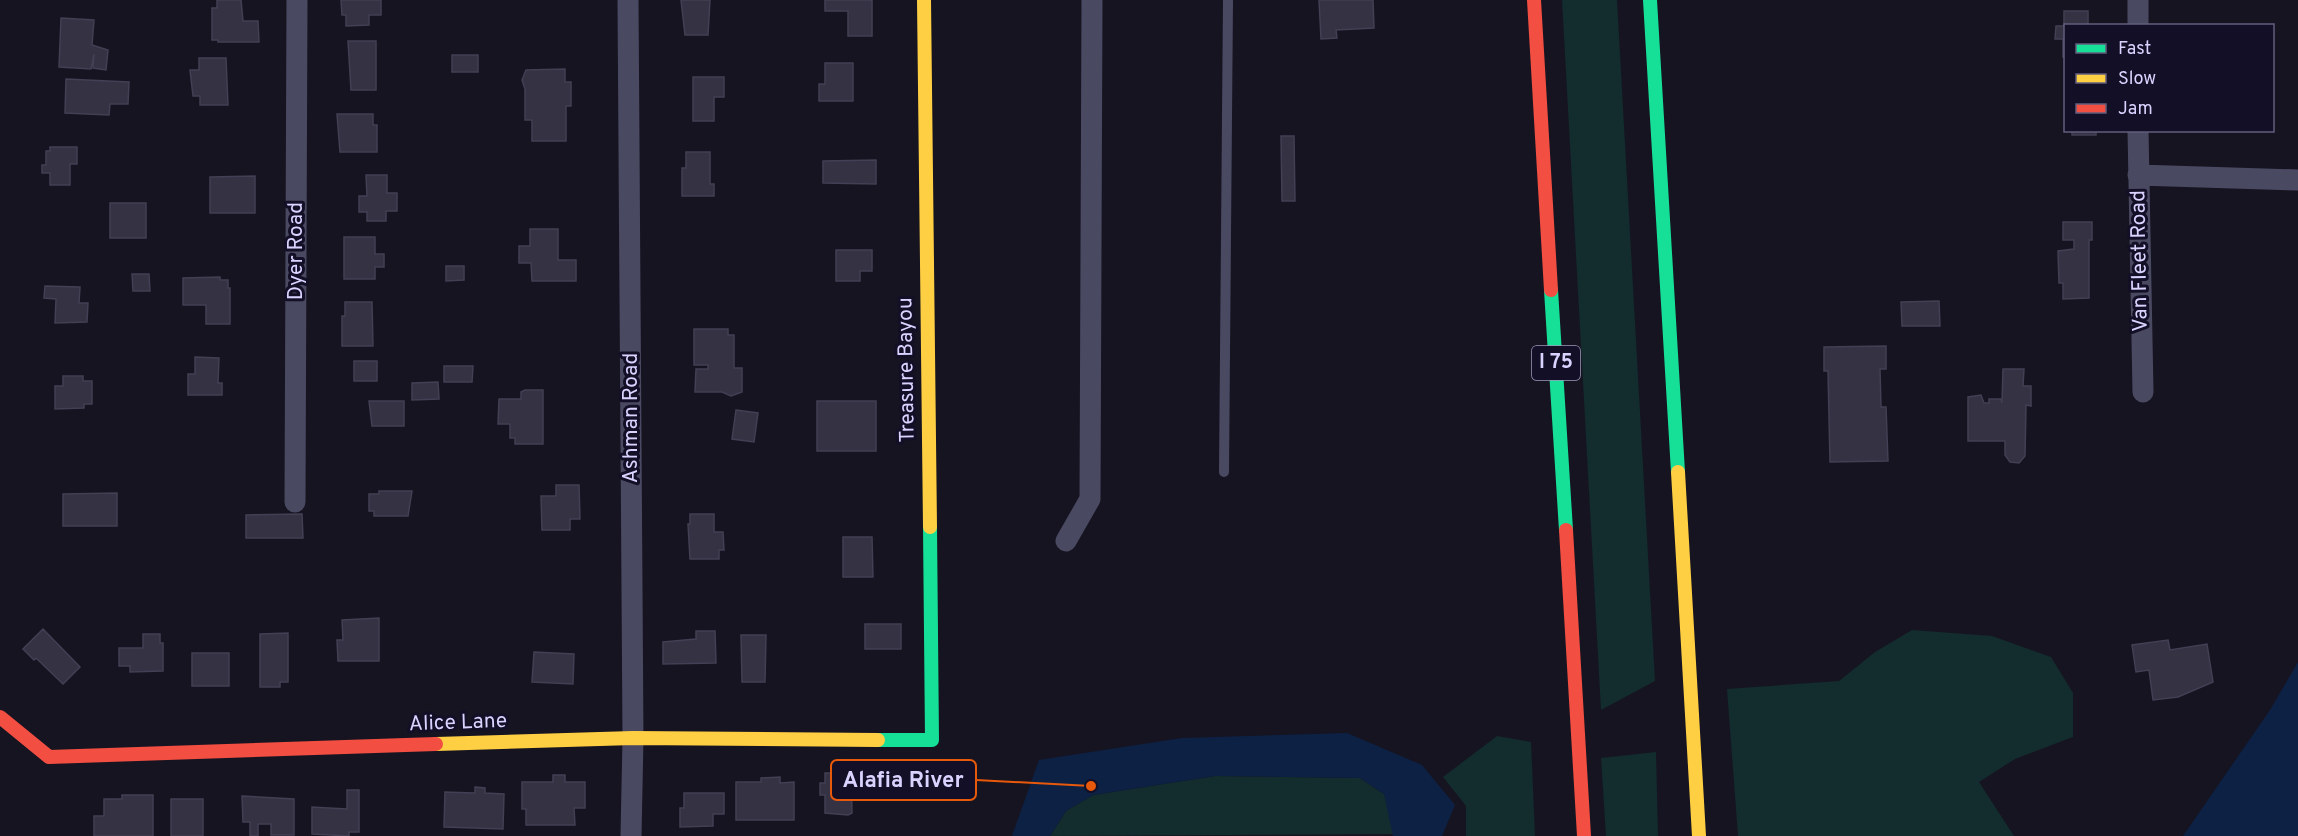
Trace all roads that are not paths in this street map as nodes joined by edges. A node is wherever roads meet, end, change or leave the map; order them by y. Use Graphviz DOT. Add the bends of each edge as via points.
graph roads {
  1 [pos="297,0"];
  2 [pos="628,0"];
  3 [pos="924,0"];
  4 [pos="1092,0"];
  5 [pos="1228,0"];
  6 [pos="1534,0"];
  7 [pos="1650,0"];
  8 [pos="2138,0"];
  9 [pos="2138,24"];
  10 [pos="2138,132"];
  11 [pos="2138,175"];
  12 [pos="2298,180"];
  13 [pos="2143,392"];
  14 [pos="1224,472"];
  15 [pos="295,502"];
  16 [pos="1066,541"];
  17 [pos="0,717"];
  18 [pos="633,738"];
  19 [pos="932,740"];
  20 [pos="631,836"];
  21 [pos="1584,836"];
  22 [pos="1699,836"];
  1 -- 15 [label="street, Dyer Road"];
  2 -- 18 [label="street, Ashman Road"];
  3 -- 19 [label="main road, Treasure Bayou"];
  4 -- 16 [label="street" via="1090,499"];
  5 -- 14 [label="lane"];
  6 -- 21 [label="main road, I 75"];
  7 -- 22 [label="main road"];
  8 -- 9 [label="street"];
  10 -- 11 [label="street, Van Fleet Road"];
  11 -- 12 [label="street"];
  11 -- 13 [label="street, Van Fleet Road"];
  17 -- 18 [label="main road, Alice Lane" via="49,757"];
  18 -- 19 [label="main road, Alice Lane"];
  18 -- 20 [label="street, Ashman Road"];
}
